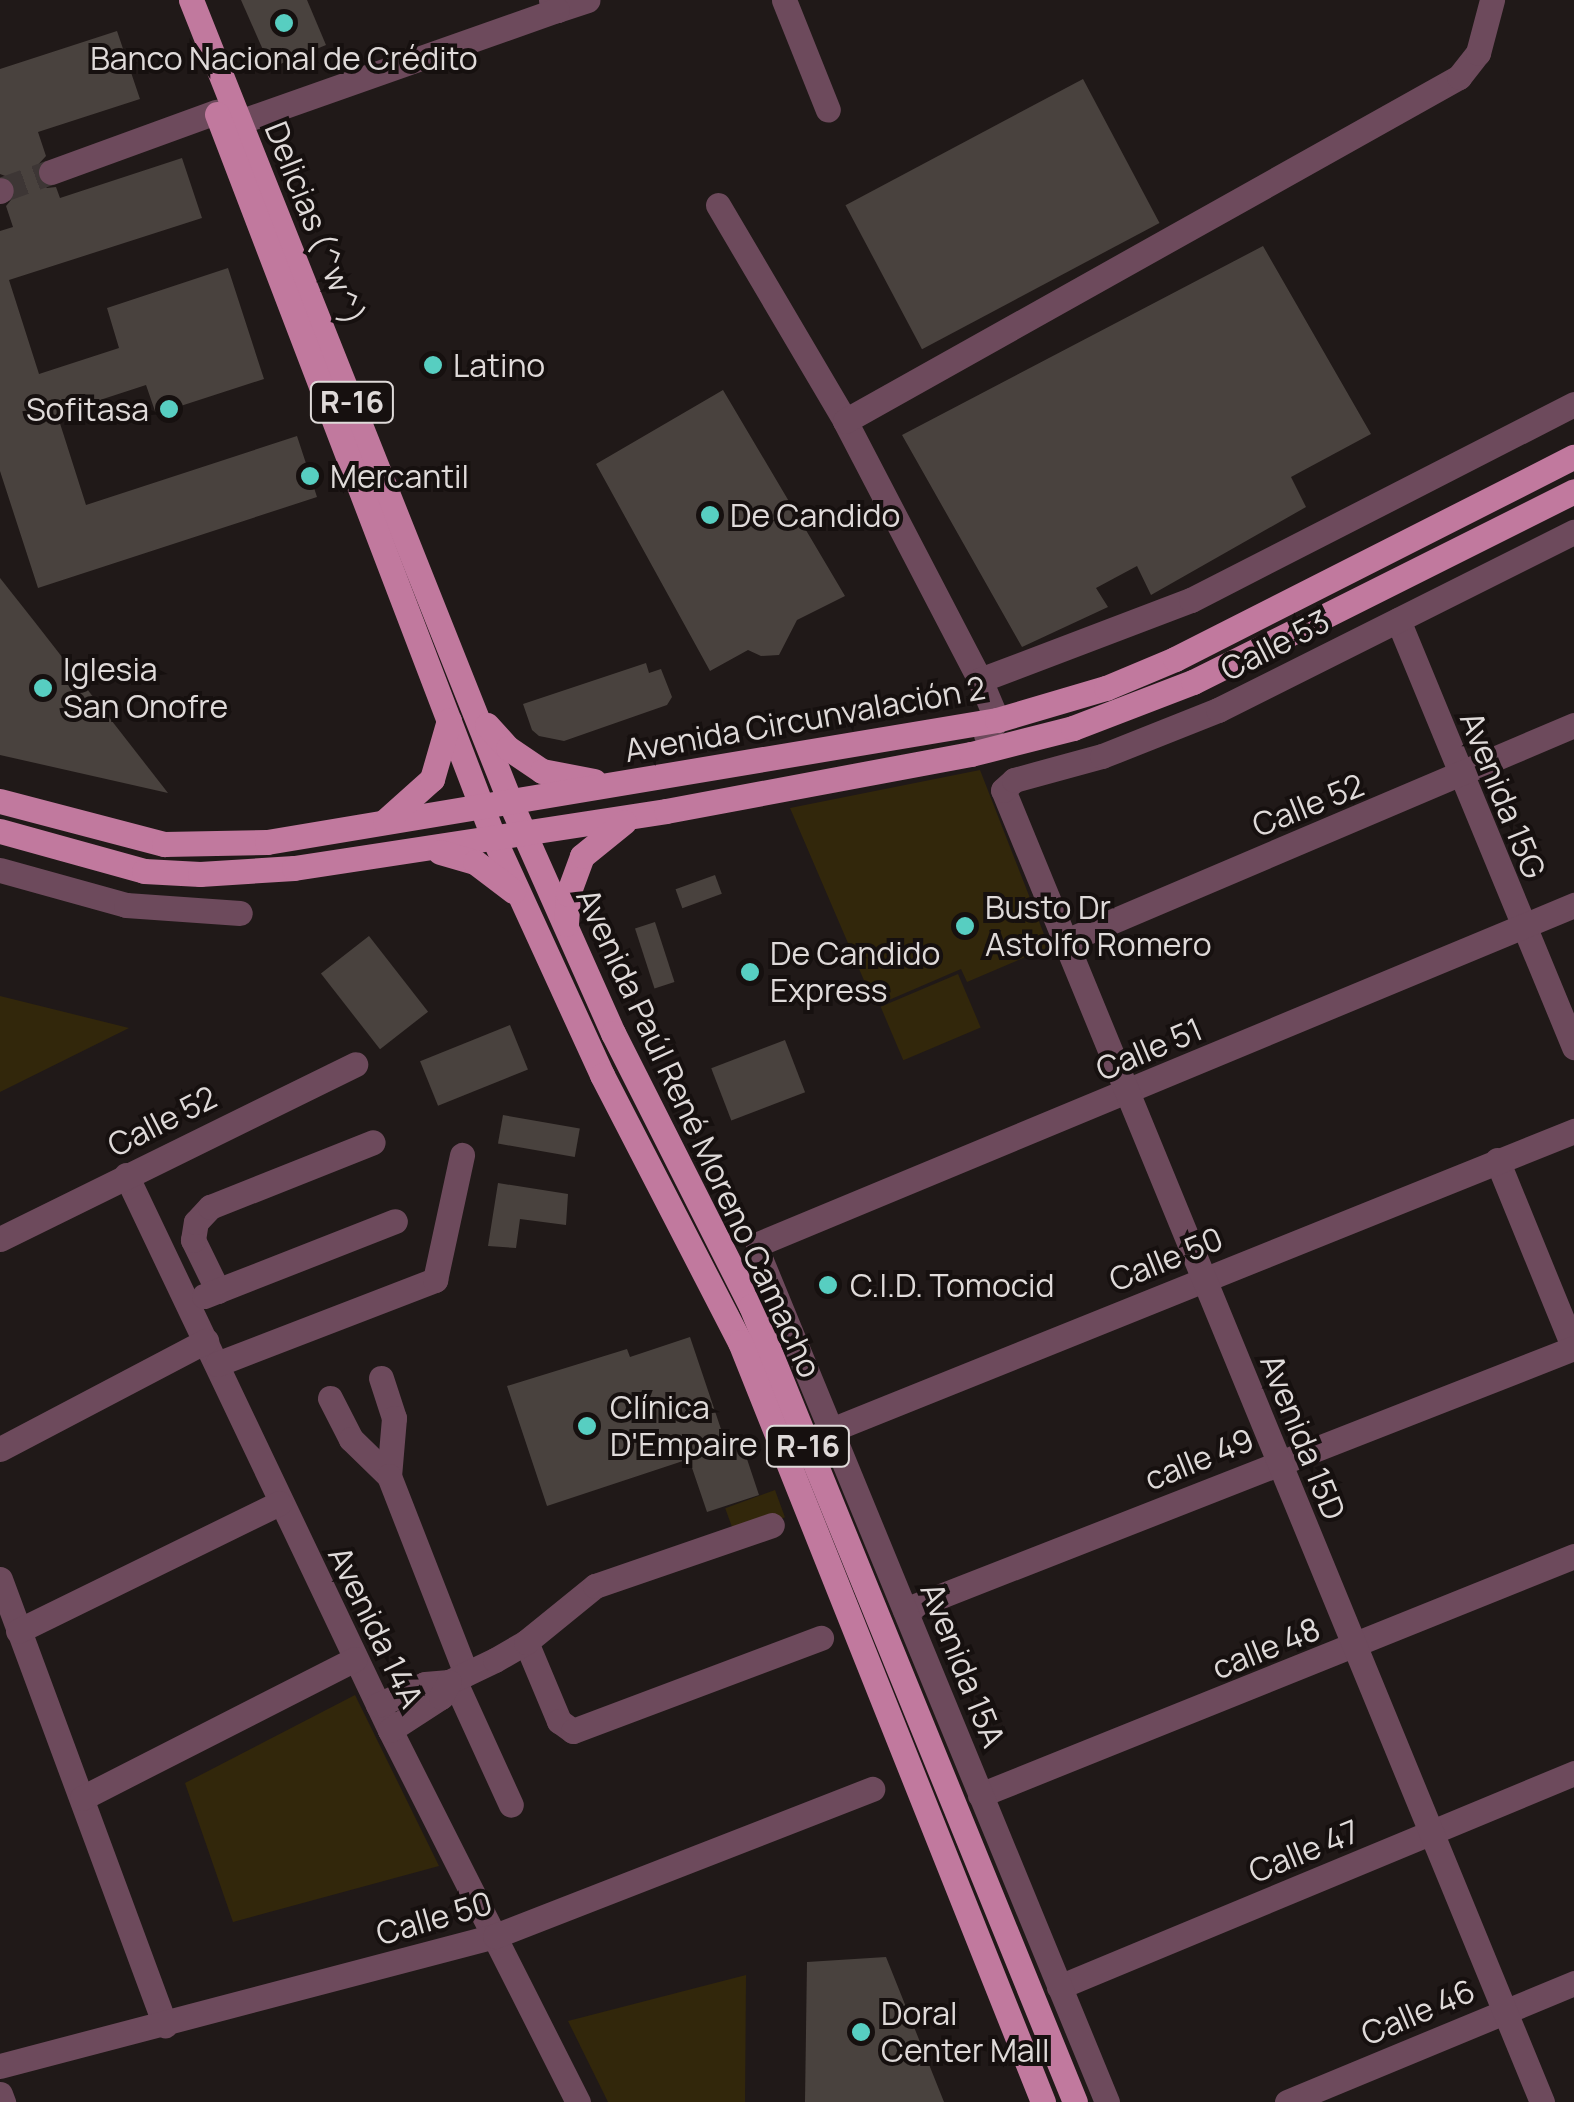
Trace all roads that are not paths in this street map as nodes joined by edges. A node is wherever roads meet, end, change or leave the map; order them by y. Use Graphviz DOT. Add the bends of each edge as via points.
graph roads {
  1 [pos="172,0"];
  2 [pos="191,0"];
  3 [pos="587,0"];
  4 [pos="784,0"];
  5 [pos="1492,0"];
  6 [pos="554,5"];
  7 [pos="828,110"];
  8 [pos="228,117"];
  9 [pos="51,172"];
  10 [pos="718,204"];
  11 [pos="1574,404"];
  12 [pos="845,421"];
  13 [pos="1574,456"];
  14 [pos="1574,490"];
  15 [pos="1574,532"];
  16 [pos="1398,620"];
  17 [pos="980,680"];
  18 [pos="479,716"];
  19 [pos="450,720"];
  20 [pos="997,720"];
  21 [pos="1574,726"];
  22 [pos="971,754"];
  23 [pos="1461,777"];
  24 [pos="629,783"];
  25 [pos="1003,796"];
  26 [pos="0,800"];
  27 [pos="511,804"];
  28 [pos="482,808"];
  29 [pos="634,816"];
  30 [pos="380,824"];
  31 [pos="0,831"];
  32 [pos="525,834"];
  33 [pos="494,839"];
  34 [pos="390,853"];
  35 [pos="0,870"];
  36 [pos="520,898"];
  37 [pos="1574,905"];
  38 [pos="240,913"];
  39 [pos="1521,926"];
  40 [pos="566,929"];
  41 [pos="1066,940"];
  42 [pos="1574,1048"];
  43 [pos="355,1064"];
  44 [pos="1128,1094"];
  45 [pos="1574,1130"];
  46 [pos="373,1142"];
  47 [pos="462,1155"];
  48 [pos="1497,1160"];
  49 [pos="126,1175"];
  50 [pos="395,1221"];
  51 [pos="0,1239"];
  52 [pos="758,1253"];
  53 [pos="1203,1279"];
  54 [pos="218,1291"];
  55 [pos="188,1303"];
  56 [pos="1574,1348"];
  57 [pos="211,1353"];
  58 [pos="381,1378"];
  59 [pos="330,1398"];
  60 [pos="834,1428"];
  61 [pos="794,1444"];
  62 [pos="0,1449"];
  63 [pos="1278,1462"];
  64 [pos="388,1476"];
  65 [pos="279,1502"];
  66 [pos="772,1525"];
  67 [pos="1574,1556"];
  68 [pos="0,1579"];
  69 [pos="905,1610"];
  70 [pos="18,1632"];
  71 [pos="821,1638"];
  72 [pos="526,1642"];
  73 [pos="1354,1648"];
  74 [pos="355,1659"];
  75 [pos="456,1679"];
  76 [pos="378,1705"];
  77 [pos="390,1730"];
  78 [pos="1574,1773"];
  79 [pos="872,1789"];
  80 [pos="980,1796"];
  81 [pos="82,1798"];
  82 [pos="511,1805"];
  83 [pos="1428,1834"];
  84 [pos="494,1936"];
  85 [pos="1574,1983"];
  86 [pos="1059,1988"];
  87 [pos="1505,2010"];
  88 [pos="165,2025"];
  89 [pos="0,2066"];
  90 [pos="0,2094"];
  91 [pos="3,2102"];
  92 [pos="578,2102"];
  93 [pos="1043,2102"];
  94 [pos="1075,2102"];
  95 [pos="1107,2102"];
  96 [pos="1287,2102"];
  97 [pos="1542,2102"];
  1 -- 8 [label="main road, Delicias (^w^) / R-16"];
  2 -- 8 [label="main road, Delicias (^w^) / R-16"];
  3 -- 6 [label="street"];
  4 -- 7 [label="street"];
  5 -- 12 [label="street" via="1478,52 1460,77"];
  6 -- 8 [label="street"];
  8 -- 9 [label="street"];
  8 -- 18 [label="main road, Delicias (^w^) / R-16"];
  8 -- 19 [label="main road, Delicias (^w^) / R-16"];
  10 -- 12 [label="street"];
  11 -- 17 [label="street" via="1191,600"];
  12 -- 17 [label="street"];
  13 -- 20 [label="main road, Avenida Circunvalación 2" via="1174,660"];
  14 -- 22 [label="main road, Avenida Circunvalación 2" via="1193,682 1073,728"];
  15 -- 16 [label="street, Calle 53"];
  16 -- 23 [label="street, Avenida 15G"];
  16 -- 25 [label="street, Calle 53" via="1165,733 1014,780"];
  17 -- 20 [label="street"];
  18 -- 24 [label="main road" via="508,748 542,770"];
  18 -- 27 [label="main road, Delicias (^w^) / R-16"];
  19 -- 28 [label="main road, Delicias (^w^) / R-16"];
  19 -- 30 [label="main road" via="432,778"];
  20 -- 22 [label="street"];
  20 -- 24 [label="main road, Avenida Circunvalación 2"];
  21 -- 23 [label="street, Calle 52"];
  22 -- 29 [label="main road, Avenida Circunvalación 2"];
  23 -- 39 [label="street, Avenida 15G"];
  23 -- 41 [label="street, Calle 52"];
  24 -- 27 [label="main road, Avenida Circunvalación 2"];
  25 -- 41 [label="street, Avenida 15D"];
  26 -- 30 [label="main road, Avenida Circunvalación 2" via="164,844 267,842"];
  27 -- 28 [label="main road, Avenida Circunvalación 2"];
  27 -- 32 [label="main road, Avenida Paúl René Moreno Camacho / R-16"];
  28 -- 30 [label="main road, Avenida Circunvalación 2"];
  28 -- 33 [label="main road, Avenida Paúl René Moreno Camacho / R-16"];
  29 -- 32 [label="main road, Avenida Circunvalación 2"];
  29 -- 40 [label="main road" via="582,856 568,894"];
  31 -- 34 [label="main road, Avenida Circunvalación 2" via="116,865 171,873 294,868"];
  32 -- 33 [label="main road, Avenida Circunvalación 2"];
  32 -- 40 [label="main road, Avenida Paúl René Moreno Camacho / R-16"];
  33 -- 34 [label="main road, Avenida Circunvalación 2"];
  33 -- 36 [label="main road, Avenida Paúl René Moreno Camacho / R-16"];
  34 -- 36 [label="main road" via="456,855 491,871"];
  35 -- 38 [label="street" via="126,904"];
  36 -- 61 [label="main road, Avenida Paúl René Moreno Camacho / R-16" via="602,1074"];
  37 -- 39 [label="street, Calle 51"];
  39 -- 42 [label="street, Avenida 15G"];
  39 -- 44 [label="street, Calle 51"];
  40 -- 61 [label="main road, Avenida Paúl René Moreno Camacho / R-16" via="736,1273"];
  41 -- 44 [label="street, Avenida 15D"];
  43 -- 49 [label="street, Calle 52"];
  44 -- 52 [label="street, Calle 51" via="760,1240"];
  44 -- 53 [label="street, Avenida 15D"];
  45 -- 48 [label="street, Calle 50"];
  46 -- 54 [label="street" via="210,1207 196,1222 193,1240"];
  47 -- 57 [label="street" via="435,1280"];
  48 -- 53 [label="street, Calle 50"];
  48 -- 56 [label="street"];
  49 -- 51 [label="street, Calle 52"];
  49 -- 55 [label="street, Avenida 14A"];
  50 -- 54 [label="street"];
  52 -- 60 [label="street, Avenida 15A"];
  53 -- 60 [label="street, Calle 50"];
  53 -- 63 [label="street, Avenida 15D"];
  54 -- 55 [label="street"];
  55 -- 57 [label="street, Avenida 14A"];
  56 -- 63 [label="street, calle 49"];
  57 -- 62 [label="street"];
  57 -- 65 [label="street, Avenida 14A"];
  58 -- 64 [label="street" via="394,1418"];
  59 -- 64 [label="street" via="351,1439"];
  60 -- 61 [label="street, Calle 50"];
  60 -- 69 [label="street, Avenida 15A"];
  61 -- 93 [label="main road, Avenida Paúl René Moreno Camacho / R-16"];
  61 -- 94 [label="main road, Avenida Paúl René Moreno Camacho / R-16"];
  63 -- 69 [label="street, calle 49"];
  63 -- 73 [label="street, Avenida 15D"];
  64 -- 75 [label="street"];
  65 -- 70 [label="street"];
  65 -- 74 [label="street, Avenida 14A"];
  66 -- 72 [label="street" via="595,1586"];
  67 -- 73 [label="street, calle 48"];
  68 -- 70 [label="street"];
  69 -- 80 [label="street, Avenida 15A"];
  70 -- 81 [label="street"];
  71 -- 72 [label="street" via="573,1731 559,1722"];
  72 -- 75 [label="street"];
  73 -- 80 [label="street, calle 48"];
  73 -- 83 [label="street, Avenida 15D"];
  74 -- 76 [label="street, Avenida 14A"];
  74 -- 81 [label="street"];
  75 -- 76 [label="street" via="425,1684"];
  75 -- 77 [label="street" via="442,1697"];
  75 -- 82 [label="street"];
  76 -- 77 [label="street, Avenida 14A"];
  77 -- 84 [label="street, Avenida 14A"];
  78 -- 83 [label="street, Calle 47"];
  79 -- 84 [label="street, Calle 50"];
  80 -- 86 [label="street, Avenida 15A"];
  81 -- 88 [label="street"];
  83 -- 86 [label="street, Calle 47"];
  83 -- 87 [label="street, Avenida 15D"];
  84 -- 88 [label="street, Calle 50"];
  84 -- 92 [label="street, Avenida 14A"];
  85 -- 87 [label="street, Calle 46"];
  86 -- 95 [label="street, Avenida 15A"];
  87 -- 96 [label="street, Calle 46"];
  87 -- 97 [label="street, Avenida 15D"];
  88 -- 89 [label="street, Calle 50"];
  90 -- 91 [label="street"];
}
